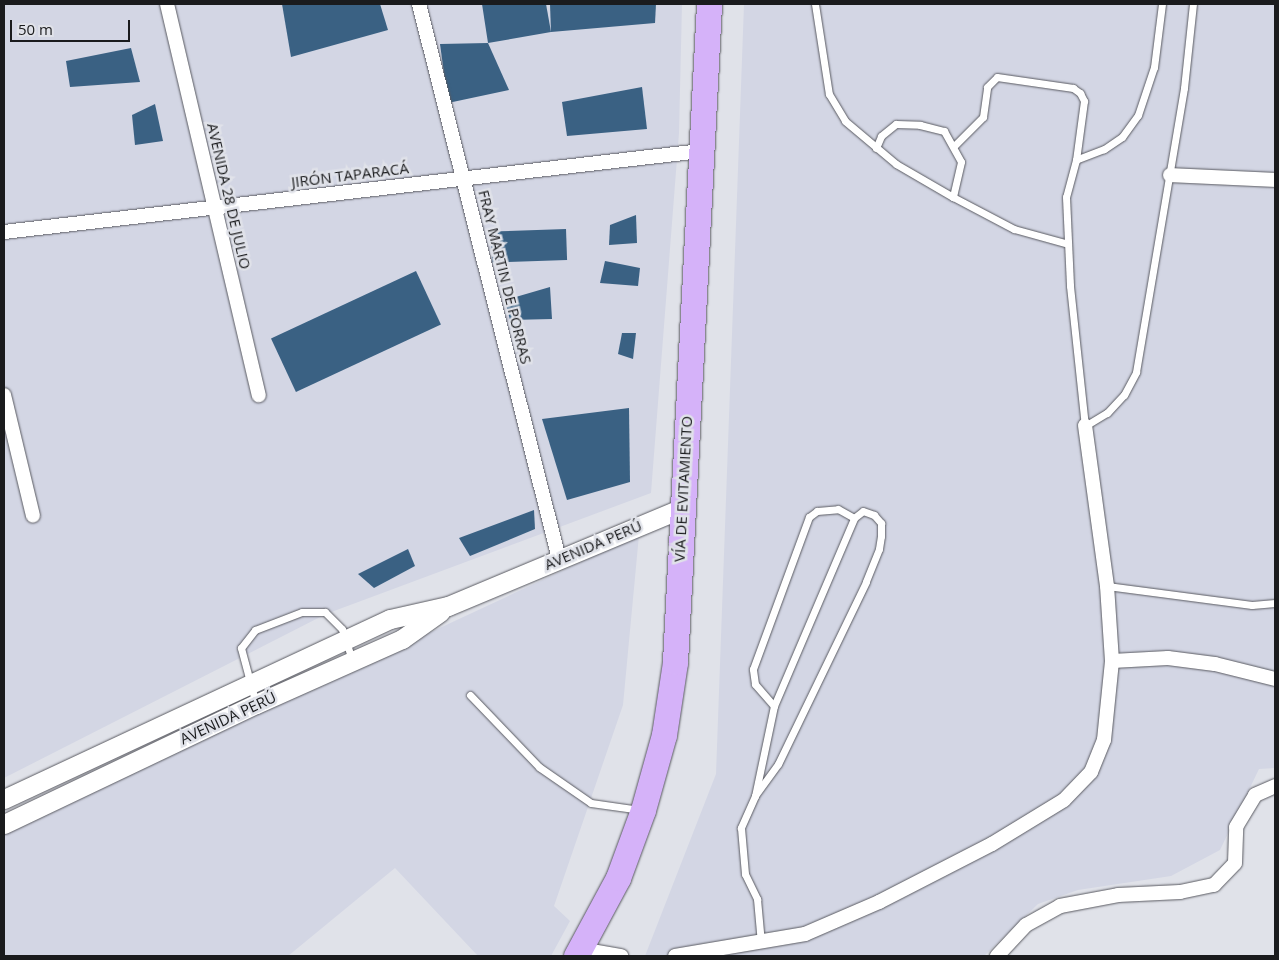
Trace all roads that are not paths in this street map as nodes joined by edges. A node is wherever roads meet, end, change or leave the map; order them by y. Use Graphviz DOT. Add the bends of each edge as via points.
graph roads {
  1 [pos="167,4"];
  2 [pos="419,4"];
  3 [pos="708,4"];
  4 [pos="815,4"];
  5 [pos="1162,4"];
  6 [pos="1193,4"];
  7 [pos="954,146"];
  8 [pos="876,148"];
  9 [pos="701,151"];
  10 [pos="1076,160"];
  11 [pos="1170,175"];
  12 [pos="463,178"];
  13 [pos="1275,180"];
  14 [pos="954,197"];
  15 [pos="215,206"];
  16 [pos="4,232"];
  17 [pos="1068,244"];
  18 [pos="259,395"];
  19 [pos="4,396"];
  20 [pos="1085,426"];
  21 [pos="682,508"];
  22 [pos="34,516"];
  23 [pos="854,518"];
  24 [pos="559,559"];
  25 [pos="1107,586"];
  26 [pos="1275,603"];
  27 [pos="448,606"];
  28 [pos="347,640"];
  29 [pos="353,661"];
  30 [pos="1112,661"];
  31 [pos="1275,679"];
  32 [pos="249,683"];
  33 [pos="470,695"];
  34 [pos="256,704"];
  35 [pos="774,706"];
  36 [pos="1275,786"];
  37 [pos="756,796"];
  38 [pos="4,799"];
  39 [pos="643,810"];
  40 [pos="4,824"];
  41 [pos="761,944"];
  42 [pos="578,953"];
  43 [pos="621,956"];
  44 [pos="675,956"];
  45 [pos="997,956"];
  1 -- 15 [label="street, AVENIDA 28 DE JULIO"];
  2 -- 12 [label="street, FRAY MARTIN DE PORRAS"];
  3 -- 9 [label="highway, VÍA DE EVITAMIENTO"];
  4 -- 8 [label="lane" via="829,94 844,121"];
  5 -- 10 [label="lane" via="1154,68 1138,115 1122,137 1104,149"];
  6 -- 11 [label="lane"];
  7 -- 8 [label="lane" via="944,131 920,124 896,124 881,136"];
  7 -- 10 [label="lane" via="983,117 987,87 997,77 1073,88 1080,93 1084,101"];
  7 -- 14 [label="lane" via="960,162"];
  8 -- 14 [label="lane" via="896,164"];
  9 -- 12 [label="street, JIRÓN TAPARACÁ"];
  9 -- 21 [label="highway, VÍA DE EVITAMIENTO"];
  10 -- 17 [label="lane" via="1066,198"];
  11 -- 13 [label="street"];
  11 -- 20 [label="lane" via="1136,372 1124,395 1107,413"];
  12 -- 15 [label="street, JIRÓN TAPARACÁ"];
  12 -- 24 [label="street, FRAY MARTIN DE PORRAS"];
  14 -- 17 [label="lane" via="1014,228"];
  15 -- 16 [label="street, JIRÓN TAPARACÁ"];
  15 -- 18 [label="street, AVENIDA 28 DE JULIO"];
  17 -- 20 [label="lane"];
  19 -- 22 [label="street"];
  20 -- 25 [label="street"];
  21 -- 24 [label="main road, AVENIDA PERÚ"];
  21 -- 39 [label="highway, VÍA DE EVITAMIENTO" via="675,662 664,735"];
  23 -- 35 [label="lane"];
  23 -- 35 [label="lane" via="838,510 817,511 809,517 753,669 755,684"];
  23 -- 37 [label="lane" via="862,511 874,515 881,523 879,549 847,625 778,764"];
  24 -- 27 [label="main road, AVENIDA PERÚ"];
  25 -- 26 [label="lane" via="1252,606"];
  25 -- 30 [label="street"];
  27 -- 28 [label="main road, AVENIDA PERÚ" via="390,620"];
  27 -- 29 [label="main road, AVENIDA PERÚ" via="402,639"];
  28 -- 29 [label="lane"];
  28 -- 32 [label="main road, AVENIDA PERÚ"];
  28 -- 32 [label="lane" via="342,629 325,612 302,612 255,630 241,648"];
  29 -- 34 [label="main road, AVENIDA PERÚ"];
  30 -- 31 [label="street" via="1168,658 1206,662"];
  30 -- 41 [label="street" via="1104,740 1091,772 1064,800 992,844 879,902 805,934"];
  32 -- 34 [label="lane"];
  32 -- 38 [label="main road, AVENIDA PERÚ"];
  33 -- 39 [label="lane" via="539,768 591,803"];
  34 -- 40 [label="main road, AVENIDA PERÚ"];
  35 -- 37 [label="lane"];
  36 -- 45 [label="street" via="1255,795 1236,827 1234,863 1214,884 1180,892 1118,895 1060,906 1026,925"];
  37 -- 41 [label="lane" via="741,828 745,874 757,899"];
  39 -- 42 [label="highway, VÍA DE EVITAMIENTO" via="618,878"];
  41 -- 44 [label="street"];
  42 -- 43 [label="street"];
}
